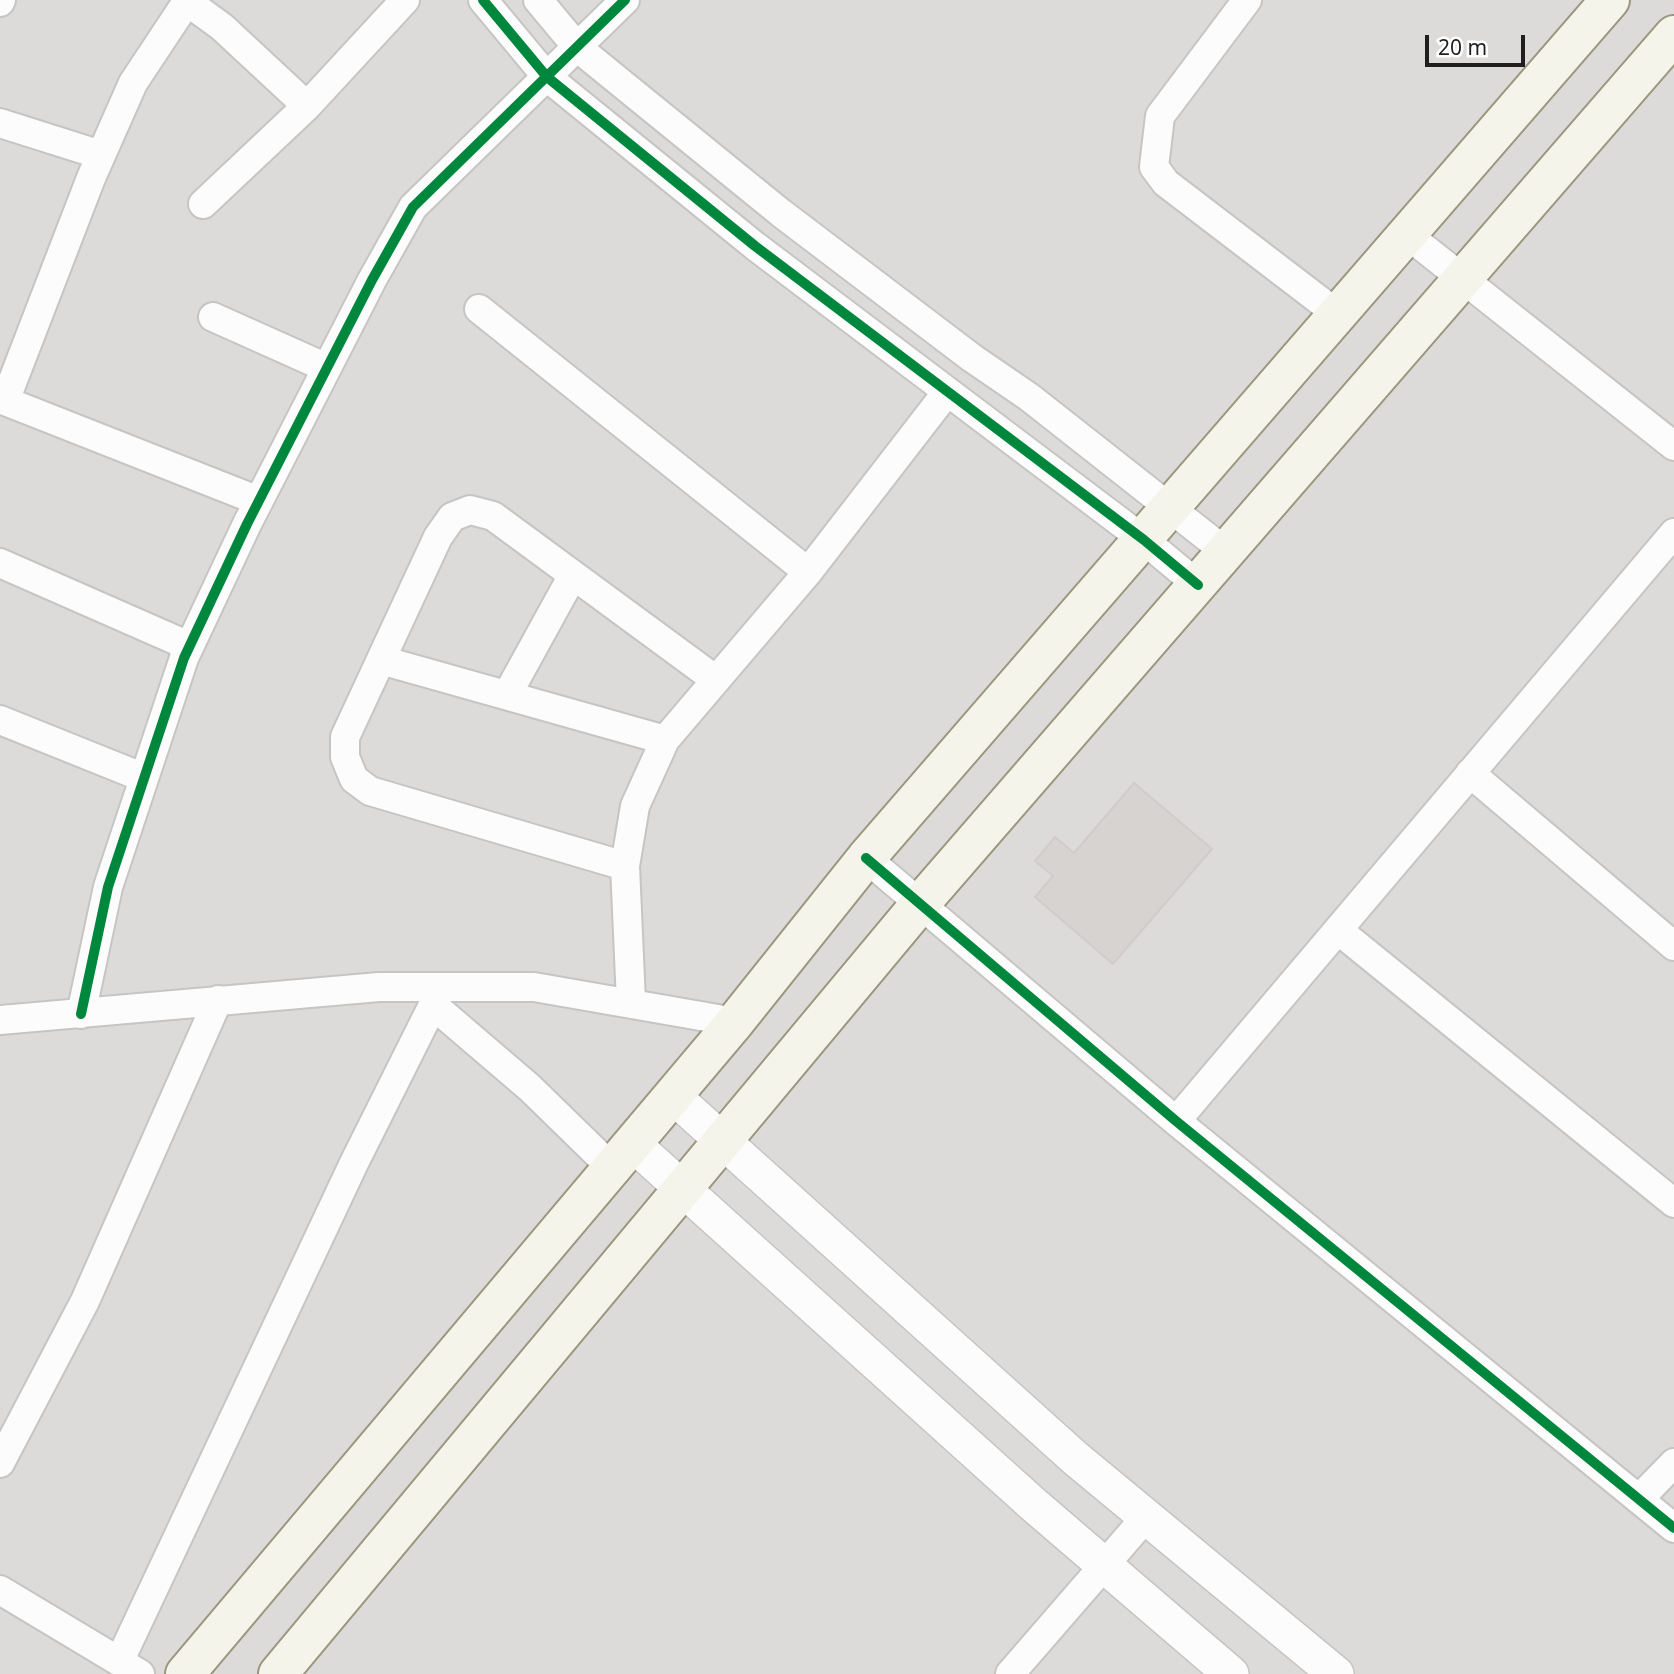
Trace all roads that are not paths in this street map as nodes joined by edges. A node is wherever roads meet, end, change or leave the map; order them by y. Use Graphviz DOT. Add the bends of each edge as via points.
graph roads {
  1 [pos="186,0"];
  2 [pos="405,0"];
  3 [pos="483,0"];
  4 [pos="538,0"];
  5 [pos="625,0"];
  6 [pos="1247,0"];
  7 [pos="1610,0"];
  8 [pos="1674,35"];
  9 [pos="578,48"];
  10 [pos="547,77"];
  11 [pos="307,106"];
  12 [pos="0,123"];
  13 [pos="101,155"];
  14 [pos="203,204"];
  15 [pos="1405,233"];
  16 [pos="1461,277"];
  17 [pos="479,309"];
  18 [pos="1336,313"];
  19 [pos="213,317"];
  20 [pos="327,368"];
  21 [pos="947,392"];
  22 [pos="3,400"];
  23 [pos="1674,446"];
  24 [pos="259,501"];
  25 [pos="1172,508"];
  26 [pos="1674,533"];
  27 [pos="1144,540"];
  28 [pos="1226,552"];
  29 [pos="0,563"];
  30 [pos="808,572"];
  31 [pos="573,575"];
  32 [pos="1198,585"];
  33 [pos="189,646"];
  34 [pos="381,660"];
  35 [pos="716,680"];
  36 [pos="507,695"];
  37 [pos="0,720"];
  38 [pos="665,740"];
  39 [pos="1470,774"];
  40 [pos="142,777"];
  41 [pos="866,858"];
  42 [pos="625,866"];
  43 [pos="920,904"];
  44 [pos="1338,930"];
  45 [pos="1674,946"];
  46 [pos="437,996"];
  47 [pos="218,1000"];
  48 [pos="631,1002"];
  49 [pos="81,1014"];
  50 [pos="0,1020"];
  51 [pos="735,1022"];
  52 [pos="673,1096"];
  53 [pos="1176,1121"];
  54 [pos="722,1141"];
  55 [pos="621,1155"];
  56 [pos="682,1191"];
  57 [pos="1674,1203"];
  58 [pos="0,1463"];
  59 [pos="1674,1463"];
  60 [pos="1639,1499"];
  61 [pos="1146,1517"];
  62 [pos="1674,1528"];
  63 [pos="1104,1565"];
  64 [pos="0,1590"];
  65 [pos="130,1667"];
  66 [pos="185,1674"];
  67 [pos="278,1674"];
  68 [pos="1010,1674"];
  69 [pos="1231,1674"];
  70 [pos="1336,1674"];
  1 -- 11 [label="street"];
  1 -- 13 [label="street" via="133,83"];
  2 -- 11 [label="street"];
  3 -- 10 [label="street"];
  4 -- 9 [label="street"];
  5 -- 9 [label="street"];
  6 -- 18 [label="street" via="1160,116 1154,167 1166,183"];
  7 -- 15 [label="main road"];
  8 -- 16 [label="main road"];
  9 -- 10 [label="street"];
  9 -- 25 [label="street" via="781,213"];
  10 -- 20 [label="street" via="414,207"];
  10 -- 21 [label="street" via="755,246"];
  11 -- 14 [label="street"];
  12 -- 13 [label="street"];
  13 -- 22 [label="street"];
  15 -- 16 [label="street"];
  15 -- 18 [label="main road"];
  16 -- 23 [label="street"];
  16 -- 28 [label="main road"];
  17 -- 30 [label="street"];
  18 -- 25 [label="main road"];
  19 -- 20 [label="street"];
  20 -- 24 [label="street"];
  21 -- 27 [label="street"];
  21 -- 30 [label="street"];
  22 -- 24 [label="street"];
  24 -- 33 [label="street"];
  25 -- 27 [label="main road"];
  25 -- 28 [label="street"];
  26 -- 39 [label="street"];
  27 -- 32 [label="street"];
  27 -- 41 [label="main road"];
  28 -- 32 [label="main road"];
  29 -- 33 [label="street"];
  30 -- 35 [label="street"];
  31 -- 34 [label="street" via="493,516 470,510 452,517 438,537"];
  31 -- 35 [label="street"];
  31 -- 36 [label="street"];
  32 -- 43 [label="main road"];
  33 -- 40 [label="street"];
  34 -- 36 [label="street"];
  34 -- 42 [label="street" via="345,737 345,757 354,779 370,791"];
  35 -- 38 [label="street"];
  36 -- 38 [label="street"];
  37 -- 40 [label="street"];
  38 -- 42 [label="street" via="635,806"];
  39 -- 44 [label="street"];
  39 -- 45 [label="street"];
  40 -- 49 [label="street" via="108,887"];
  41 -- 43 [label="street"];
  41 -- 51 [label="main road"];
  42 -- 48 [label="street"];
  43 -- 53 [label="street"];
  43 -- 54 [label="main road"];
  44 -- 53 [label="street"];
  44 -- 57 [label="street"];
  46 -- 47 [label="street" via="379,987"];
  46 -- 48 [label="street" via="534,987"];
  46 -- 55 [label="street" via="530,1088"];
  46 -- 65 [label="street" via="354,1163"];
  47 -- 49 [label="street"];
  47 -- 58 [label="street" via="85,1301"];
  48 -- 51 [label="street"];
  49 -- 50 [label="street"];
  51 -- 52 [label="main road"];
  52 -- 54 [label="street"];
  52 -- 55 [label="main road"];
  53 -- 60 [label="street"];
  54 -- 56 [label="main road"];
  54 -- 61 [label="street"];
  55 -- 56 [label="street"];
  55 -- 66 [label="main road"];
  56 -- 63 [label="street"];
  56 -- 67 [label="main road"];
  59 -- 60 [label="street"];
  60 -- 62 [label="street"];
  61 -- 63 [label="street"];
  61 -- 70 [label="street"];
  63 -- 68 [label="street"];
  63 -- 69 [label="street"];
  64 -- 65 [label="street"];
}
